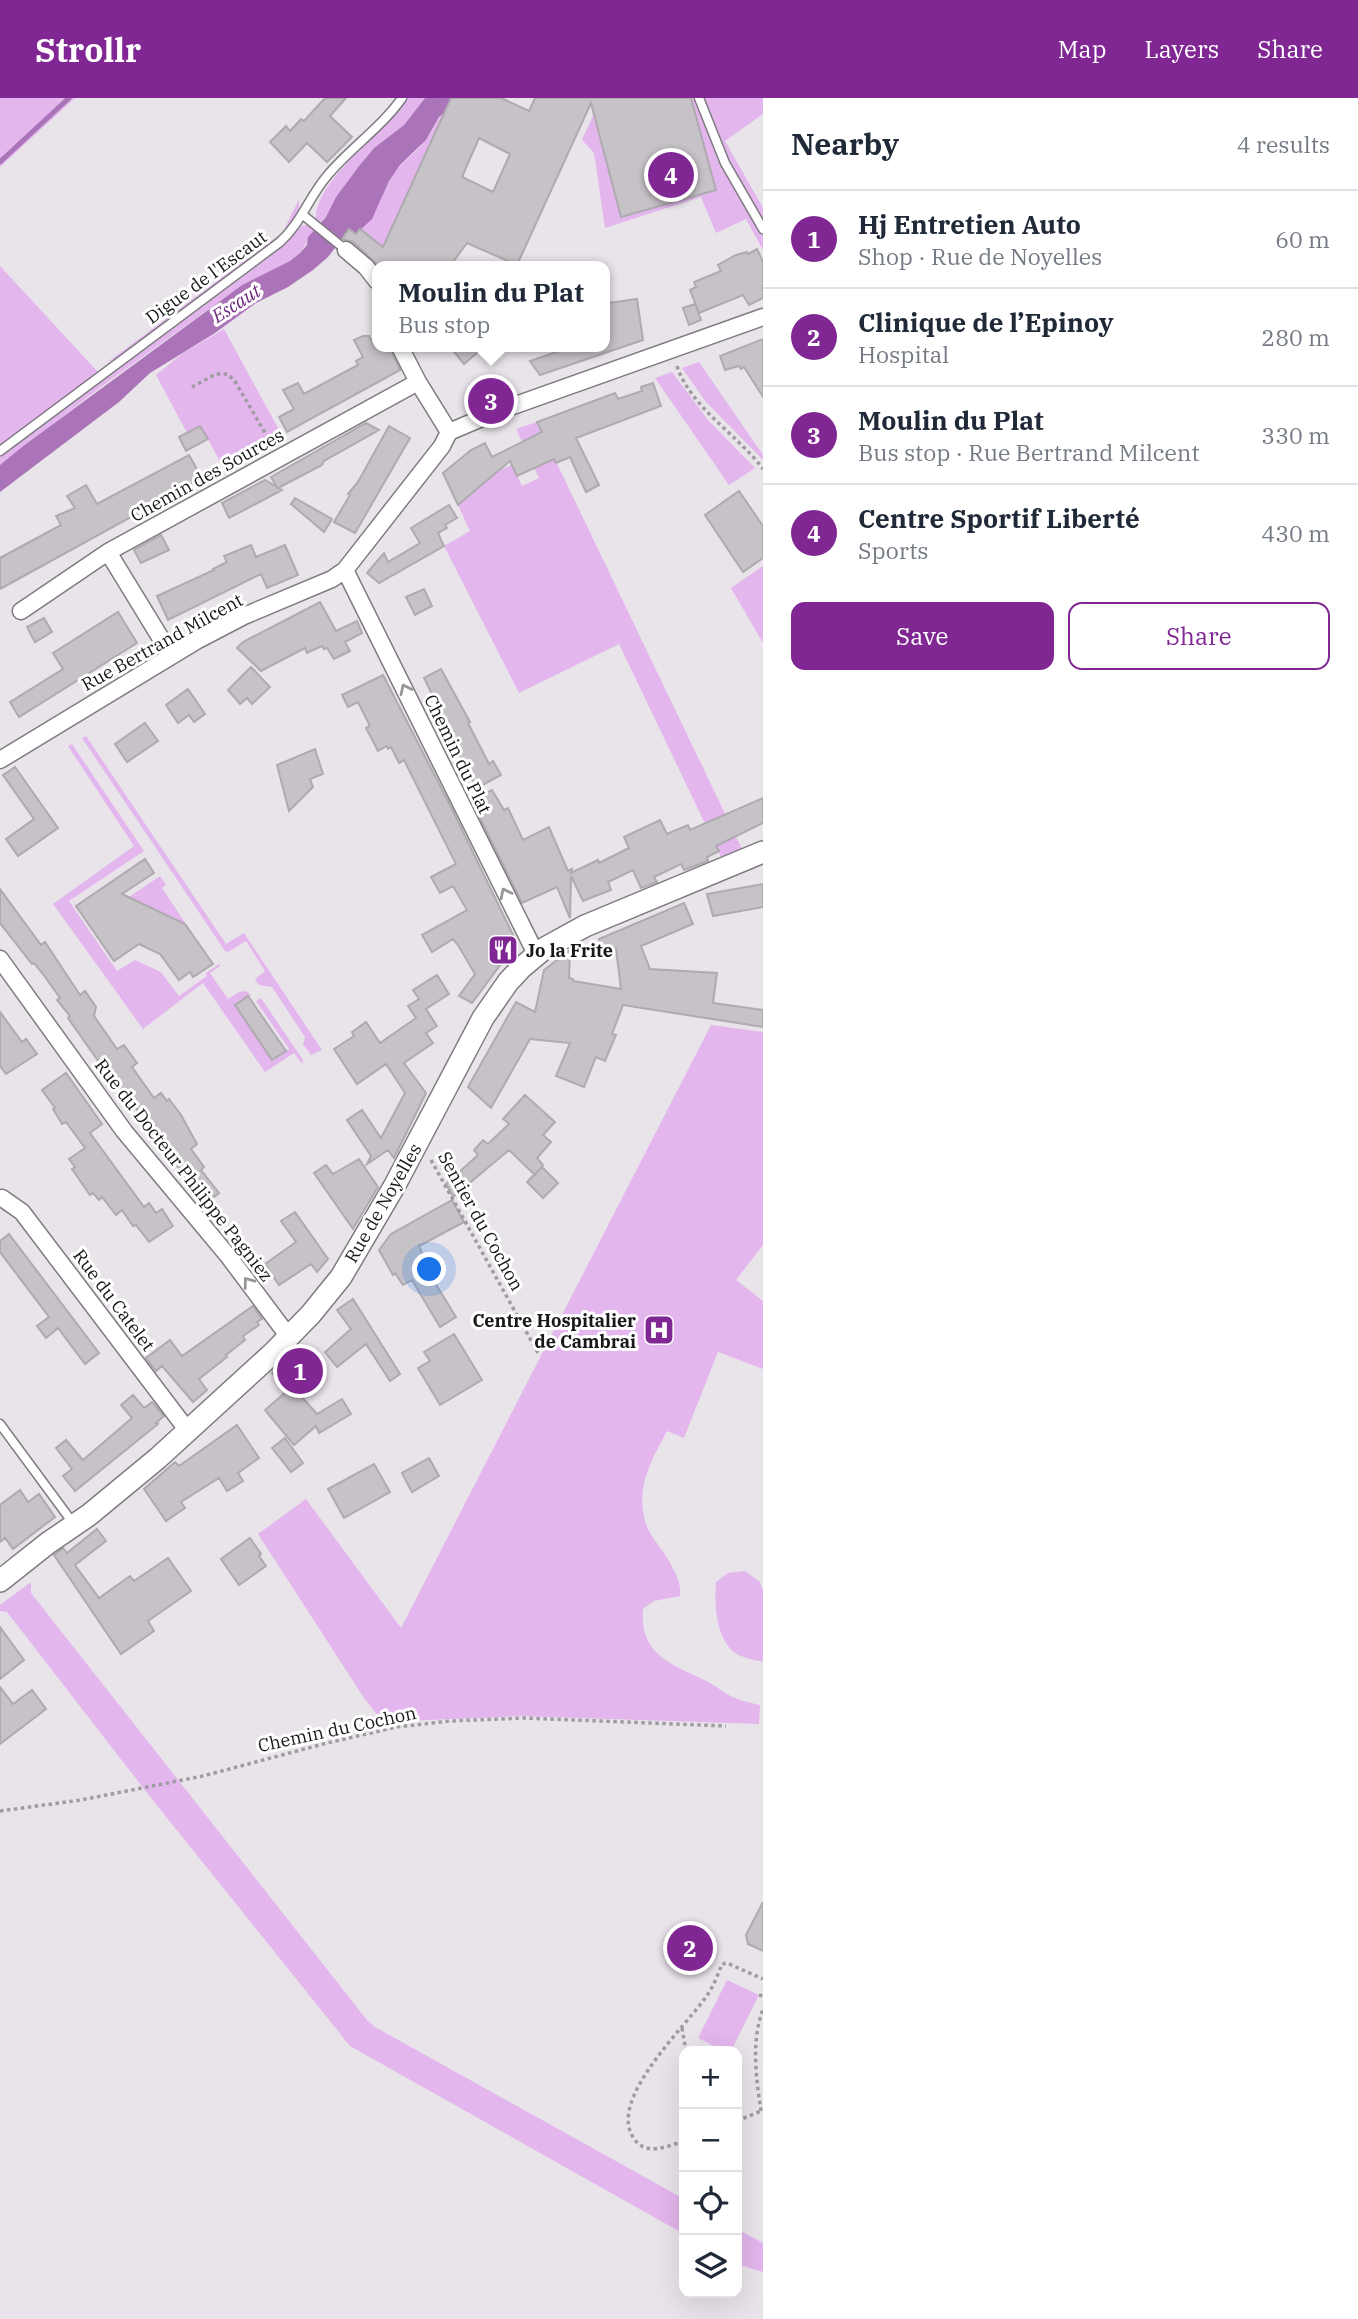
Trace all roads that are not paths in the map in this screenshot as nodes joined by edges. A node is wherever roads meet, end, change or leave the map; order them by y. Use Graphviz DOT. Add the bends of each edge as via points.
graph roads {
  1 [pos="402,98"];
  2 [pos="699,98"];
  3 [pos="303,215"];
  4 [pos="763,229"];
  5 [pos="346,250"];
  6 [pos="372,275"];
  7 [pos="763,317"];
  8 [pos="403,352"];
  9 [pos="418,382"];
  10 [pos="449,432"];
  11 [pos="0,451"];
  12 [pos="107,552"];
  13 [pos="345,570"];
  14 [pos="21,611"];
  15 [pos="171,655"];
  16 [pos="0,760"];
  17 [pos="763,852"];
  18 [pos="536,954"];
  19 [pos="0,959"];
  20 [pos="2,1198"];
  21 [pos="289,1337"];
  22 [pos="0,1424"];
  23 [pos="188,1431"];
  24 [pos="75,1525"];
  25 [pos="0,1581"];
  1 -- 3 [label="lane, Digue de l'Escaut" via="324,179"];
  2 -- 4 [label="lane" via="725,163"];
  3 -- 5 [label="lane"];
  3 -- 11 [label="lane, Digue de l'Escaut" via="280,242"];
  5 -- 6 [label="street"];
  7 -- 10 [label="street"];
  8 -- 9 [label="street"];
  9 -- 10 [label="street"];
  9 -- 12 [label="street, Chemin des Sources"];
  10 -- 13 [label="street, Rue Bertrand Milcent"];
  12 -- 14 [label="street, Chemin des Sources"];
  12 -- 15 [label="street"];
  13 -- 15 [label="street, Rue Bertrand Milcent"];
  18 -- 13 [label="street, Chemin du Plat, one-way"];
  15 -- 16 [label="street, Rue Bertrand Milcent"];
  17 -- 18 [label="street, Rue de Noyelles" via="575,931"];
  18 -- 21 [label="street, Rue de Noyelles" via="508,982 483,1018 396,1185 341,1277"];
  21 -- 19 [label="street, Rue du Docteur Philippe Pagniez, one-way" via="124,1131"];
  20 -- 23 [label="street, Rue du Catelet" via="22,1212"];
  21 -- 23 [label="street, Rue de Noyelles"];
  22 -- 24 [label="lane"];
  23 -- 24 [label="street, Rue de Noyelles"];
  24 -- 25 [label="street, Rue de Noyelles"];
}
